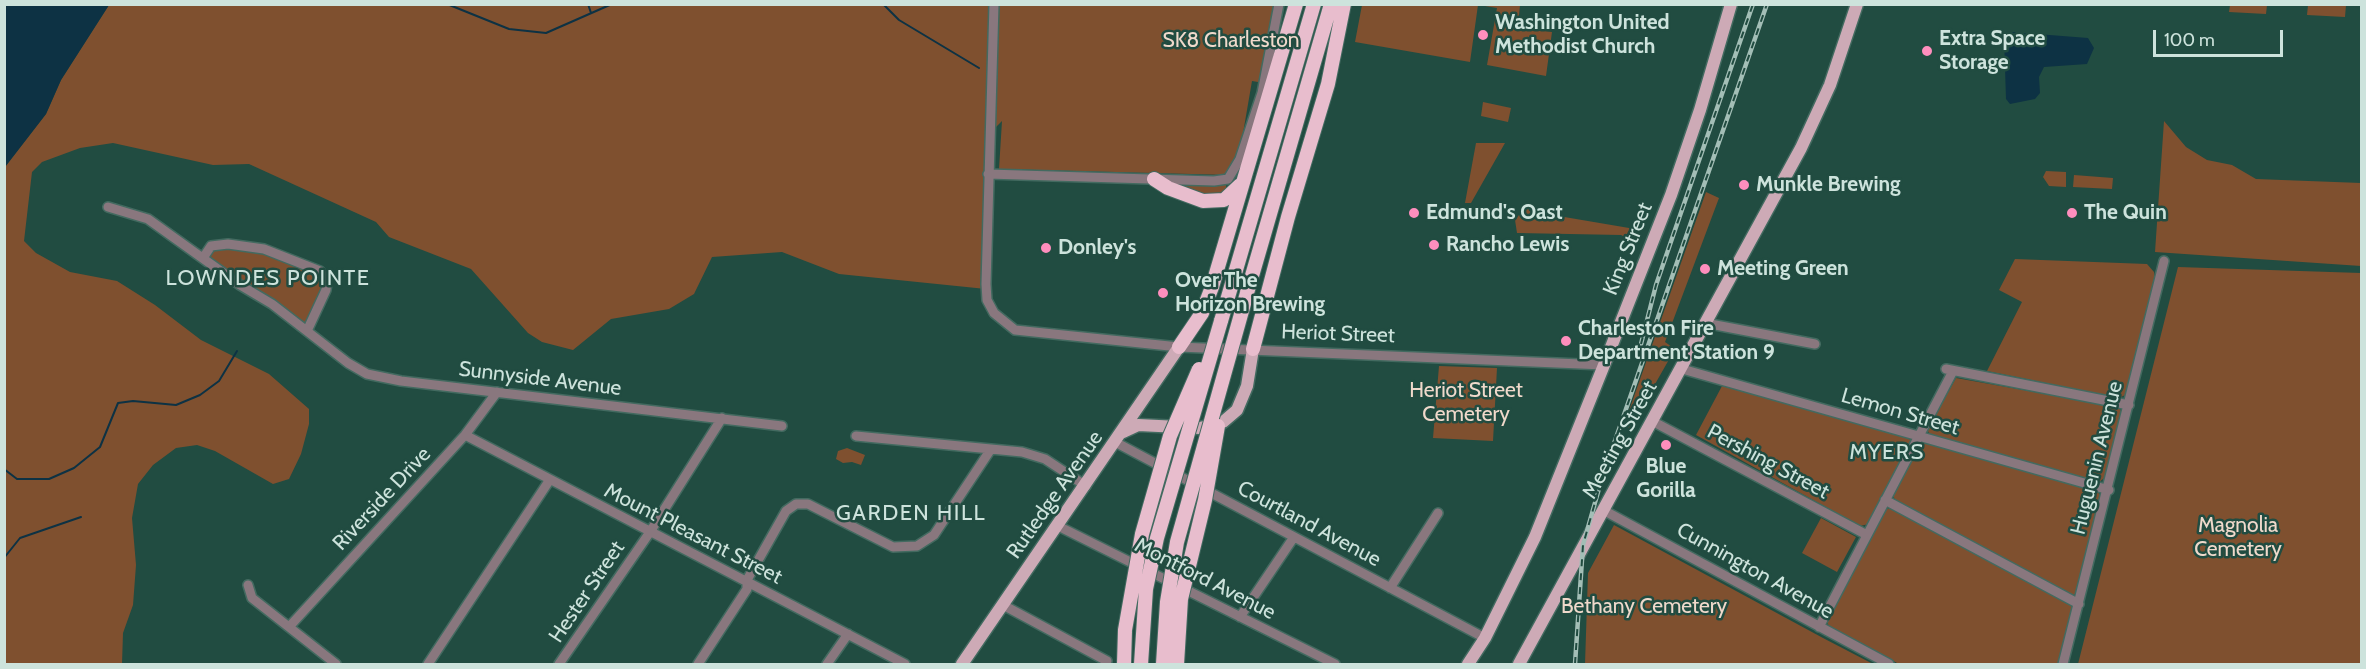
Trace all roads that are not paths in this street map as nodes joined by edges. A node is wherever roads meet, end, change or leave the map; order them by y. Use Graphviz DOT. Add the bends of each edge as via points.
graph roads {
  1 [pos="994,4"];
  2 [pos="1279,4"];
  3 [pos="1296,4"];
  4 [pos="1314,4"];
  5 [pos="1331,4"];
  6 [pos="1344,4"];
  7 [pos="1731,4"];
  8 [pos="1857,4"];
  9 [pos="988,174"];
  10 [pos="1154,179"];
  11 [pos="1241,183"];
  12 [pos="108,207"];
  13 [pos="202,258"];
  14 [pos="2164,261"];
  15 [pos="1221,321"];
  16 [pos="1705,323"];
  17 [pos="307,331"];
  18 [pos="1815,344"];
  19 [pos="1179,346"];
  20 [pos="1253,349"];
  21 [pos="1230,359"];
  22 [pos="1604,365"];
  23 [pos="1682,369"];
  24 [pos="497,392"];
  25 [pos="2129,405"];
  26 [pos="722,418"];
  27 [pos="1652,421"];
  28 [pos="782,426"];
  29 [pos="465,435"];
  30 [pos="856,436"];
  31 [pos="1919,436"];
  32 [pos="1119,437"];
  33 [pos="991,449"];
  34 [pos="549,481"];
  35 [pos="1086,486"];
  36 [pos="2109,490"];
  37 [pos="1885,500"];
  38 [pos="1603,510"];
  39 [pos="1438,513"];
  40 [pos="1058,526"];
  41 [pos="650,532"];
  42 [pos="1867,536"];
  43 [pos="1294,537"];
  44 [pos="747,580"];
  45 [pos="248,585"];
  46 [pos="1390,588"];
  47 [pos="2079,604"];
  48 [pos="1003,605"];
  49 [pos="1240,617"];
  50 [pos="289,627"];
  51 [pos="1819,627"];
  52 [pos="848,634"];
  53 [pos="1485,638"];
  54 [pos="1107,661"];
  55 [pos="336,664"];
  56 [pos="428,664"];
  57 [pos="559,664"];
  58 [pos="698,664"];
  59 [pos="827,664"];
  60 [pos="905,664"];
  61 [pos="962,664"];
  62 [pos="1124,664"];
  63 [pos="1141,664"];
  64 [pos="1163,664"];
  65 [pos="1177,664"];
  66 [pos="1335,664"];
  67 [pos="1468,664"];
  68 [pos="1519,664"];
  69 [pos="1889,664"];
  70 [pos="2063,664"];
  1 -- 9 [label="street"];
  2 -- 10 [label="street" via="1262,93 1240,159 1228,178"];
  3 -- 11 [label="highway"];
  4 -- 15 [label="highway"];
  5 -- 21 [label="highway, bridge"];
  6 -- 20 [label="highway" via="1328,84"];
  7 -- 22 [label="main road, King Street" via="1671,195"];
  8 -- 16 [label="main road, Meeting Street" via="1821,105"];
  9 -- 10 [label="street"];
  9 -- 19 [label="street, Heriot Street" via="987,300 1002,322 1030,334"];
  10 -- 11 [label="highway" via="1193,198 1212,202 1224,200"];
  11 -- 19 [label="highway" via="1202,313"];
  12 -- 13 [label="street, Sunnyside Avenue" via="148,219"];
  13 -- 17 [label="street, Sunnyside Avenue"];
  13 -- 17 [label="street" via="211,246 228,244 264,249 320,271 327,283 326,290"];
  14 -- 25 [label="street, Huguenin Avenue"];
  15 -- 62 [label="highway, bridge" via="1170,436 1136,562"];
  15 -- 63 [label="highway, bridge" via="1157,538 1146,589"];
  16 -- 18 [label="street"];
  16 -- 23 [label="main road, Meeting Street"];
  17 -- 24 [label="street, Sunnyside Avenue" via="367,374"];
  19 -- 20 [label="street, Heriot Street"];
  19 -- 32 [label="main road, Rutledge Avenue"];
  20 -- 22 [label="street, Heriot Street"];
  20 -- 32 [label="main road" via="1244,394 1237,410 1223,422 1200,428 1138,425"];
  21 -- 64 [label="highway, bridge" via="1177,542 1167,602"];
  21 -- 65 [label="highway, bridge" via="1205,500 1181,599"];
  22 -- 53 [label="main road, King Street" via="1535,537"];
  23 -- 27 [label="main road, Meeting Street"];
  23 -- 31 [label="street, Lemon Street"];
  24 -- 26 [label="street, Sunnyside Avenue"];
  24 -- 29 [label="street, Riverside Drive"];
  25 -- 31 [label="street" via="1949,370"];
  25 -- 36 [label="street, Huguenin Avenue"];
  26 -- 28 [label="street, Sunnyside Avenue"];
  26 -- 41 [label="street, Hester Street"];
  27 -- 38 [label="main road, Meeting Street"];
  27 -- 42 [label="street, Pershing Street"];
  29 -- 34 [label="street, Mount Pleasant Street"];
  29 -- 50 [label="street, Riverside Drive"];
  30 -- 33 [label="street"];
  31 -- 36 [label="street, Lemon Street"];
  31 -- 37 [label="street"];
  32 -- 35 [label="main road, Rutledge Avenue"];
  32 -- 43 [label="street, Courtland Avenue"];
  33 -- 35 [label="street" via="1016,450 1045,459"];
  33 -- 44 [label="street" via="934,536 922,544 906,549 893,547 813,506 796,504 782,516"];
  34 -- 41 [label="street, Mount Pleasant Street"];
  34 -- 56 [label="street"];
  35 -- 40 [label="main road, Rutledge Avenue"];
  36 -- 47 [label="street, Huguenin Avenue"];
  37 -- 42 [label="street"];
  37 -- 47 [label="street"];
  38 -- 51 [label="street, Cunnington Avenue"];
  38 -- 68 [label="main road, Meeting Street"];
  39 -- 46 [label="street"];
  40 -- 48 [label="main road, Rutledge Avenue"];
  40 -- 49 [label="street, Montford Avenue"];
  41 -- 44 [label="street, Mount Pleasant Street"];
  41 -- 57 [label="street, Hester Street"];
  42 -- 51 [label="street"];
  43 -- 46 [label="street, Courtland Avenue"];
  43 -- 49 [label="street"];
  44 -- 52 [label="street, Mount Pleasant Street"];
  44 -- 58 [label="street" via="747,589"];
  45 -- 50 [label="street" via="252,598"];
  46 -- 53 [label="street, Courtland Avenue"];
  47 -- 70 [label="street, Huguenin Avenue"];
  48 -- 54 [label="street"];
  48 -- 61 [label="main road, Rutledge Avenue"];
  49 -- 66 [label="street, Montford Avenue"];
  50 -- 55 [label="street"];
  51 -- 69 [label="street, Cunnington Avenue"];
  52 -- 59 [label="street"];
  52 -- 60 [label="street, Mount Pleasant Street"];
  53 -- 67 [label="main road, King Street"];
}
